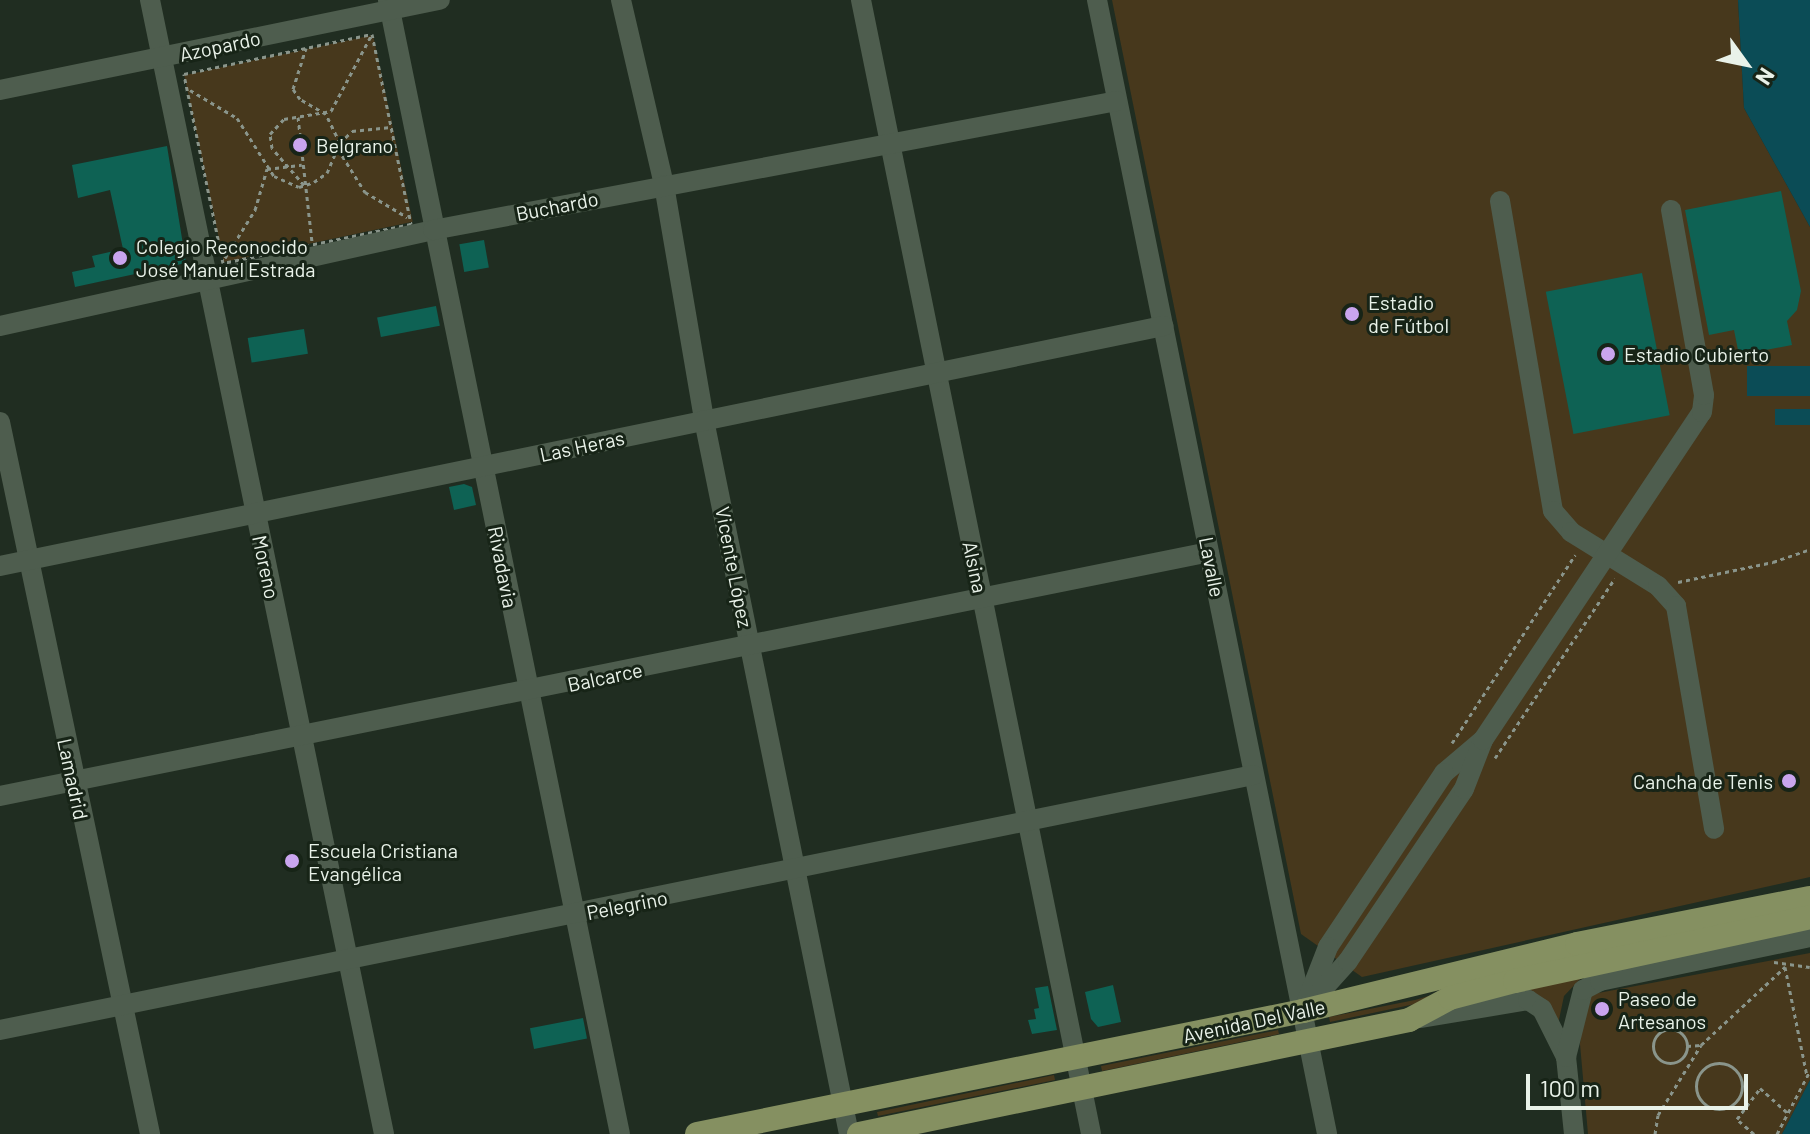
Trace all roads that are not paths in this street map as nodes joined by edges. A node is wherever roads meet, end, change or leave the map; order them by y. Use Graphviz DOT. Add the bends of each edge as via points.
graph roads {
  1 [pos="150,0"];
  2 [pos="440,0"];
  3 [pos="621,0"];
  4 [pos="861,0"];
  5 [pos="1097,0"];
  6 [pos="389,5"];
  7 [pos="162,59"];
  8 [pos="0,90"];
  9 [pos="1117,101"];
  10 [pos="889,148"];
  11 [pos="664,185"];
  12 [pos="1500,201"];
  13 [pos="1671,210"];
  14 [pos="433,230"];
  15 [pos="211,279"];
  16 [pos="0,326"];
  17 [pos="1163,326"];
  18 [pos="935,373"];
  19 [pos="704,420"];
  20 [pos="0,422"];
  21 [pos="482,466"];
  22 [pos="255,513"];
  23 [pos="1209,552"];
  24 [pos="1605,553"];
  25 [pos="27,560"];
  26 [pos="0,566"];
  27 [pos="981,599"];
  28 [pos="750,647"];
  29 [pos="528,693"];
  30 [pos="300,735"];
  31 [pos="1253,775"];
  32 [pos="73,781"];
  33 [pos="0,796"];
  34 [pos="1030,822"];
  35 [pos="1714,829"];
  36 [pos="796,872"];
  37 [pos="1810,898"];
  38 [pos="575,915"];
  39 [pos="1810,917"];
  40 [pos="1810,937"];
  41 [pos="349,962"];
  42 [pos="124,1005"];
  43 [pos="1303,1011"];
  44 [pos="1409,1020"];
  45 [pos="0,1030"];
  46 [pos="1309,1041"];
  47 [pos="1566,1057"];
  48 [pos="1075,1058"];
  49 [pos="1081,1088"];
  50 [pos="844,1106"];
  51 [pos="150,1134"];
  52 [pos="384,1134"];
  53 [pos="620,1134"];
  54 [pos="697,1134"];
  55 [pos="849,1134"];
  56 [pos="859,1134"];
  57 [pos="1091,1134"];
  58 [pos="1327,1134"];
  59 [pos="1574,1134"];
  1 -- 7 [label="street, Moreno"];
  2 -- 6 [label="street, Azopardo"];
  3 -- 11 [label="street, Vicente López"];
  4 -- 10 [label="street, Alsina"];
  5 -- 9 [label="street, Lavalle"];
  6 -- 7 [label="street, Azopardo"];
  6 -- 14 [label="street, Rivadavia"];
  7 -- 8 [label="street, Azopardo"];
  7 -- 15 [label="street, Moreno"];
  9 -- 10 [label="street, Buchardo"];
  9 -- 17 [label="street, Lavalle"];
  10 -- 11 [label="street, Buchardo"];
  10 -- 18 [label="street, Alsina"];
  11 -- 14 [label="street, Buchardo"];
  11 -- 19 [label="street, Vicente López"];
  12 -- 24 [label="street" via="1547,493 1553,511 1571,532"];
  13 -- 24 [label="street" via="1704,395 1702,412"];
  14 -- 15 [label="street, Buchardo"];
  14 -- 21 [label="street, Rivadavia"];
  15 -- 16 [label="street, Buchardo"];
  15 -- 22 [label="street, Moreno"];
  17 -- 18 [label="street, Las Heras"];
  17 -- 23 [label="street, Lavalle"];
  18 -- 19 [label="street, Las Heras"];
  18 -- 27 [label="street, Alsina"];
  19 -- 21 [label="street, Las Heras"];
  19 -- 28 [label="street, Vicente López"];
  20 -- 25 [label="street, Lamadrid"];
  21 -- 22 [label="street, Las Heras"];
  21 -- 29 [label="street, Rivadavia"];
  22 -- 25 [label="street, Las Heras"];
  22 -- 30 [label="street, Moreno"];
  23 -- 27 [label="street, Balcarce"];
  23 -- 31 [label="street, Lavalle"];
  24 -- 35 [label="street" via="1658,586 1676,606"];
  24 -- 43 [label="street" via="1483,740 1444,773 1328,947"];
  25 -- 26 [label="street, Las Heras"];
  25 -- 32 [label="street, Lamadrid"];
  27 -- 28 [label="street, Balcarce"];
  27 -- 34 [label="street, Alsina"];
  28 -- 29 [label="street, Balcarce"];
  28 -- 36 [label="street, Vicente López"];
  29 -- 30 [label="street, Balcarce"];
  29 -- 38 [label="street, Rivadavia"];
  30 -- 32 [label="street, Balcarce"];
  30 -- 41 [label="street, Moreno"];
  31 -- 34 [label="street, Pelegrino"];
  31 -- 43 [label="street, Lavalle"];
  32 -- 33 [label="street, Balcarce"];
  32 -- 42 [label="street, Lamadrid"];
  34 -- 36 [label="street, Pelegrino"];
  34 -- 48 [label="street, Alsina"];
  36 -- 38 [label="street, Pelegrino"];
  36 -- 50 [label="street, Vicente López"];
  37 -- 43 [label="main road, Avenida Del Valle" via="1577,944"];
  38 -- 41 [label="street, Pelegrino"];
  38 -- 53 [label="street, Rivadavia"];
  39 -- 44 [label="main road, Avenida Del Valle" via="1515,981 1450,998"];
  40 -- 47 [label="street" via="1591,984 1576,1002"];
  41 -- 42 [label="street, Pelegrino"];
  41 -- 52 [label="street, Moreno"];
  42 -- 45 [label="street, Pelegrino"];
  42 -- 51 [label="street, Lamadrid"];
  43 -- 46 [label="street, Lavalle"];
  43 -- 48 [label="main road, Avenida Del Valle"];
  44 -- 46 [label="main road, Avenida Del Valle"];
  44 -- 47 [label="street" via="1528,1000 1542,1009"];
  46 -- 49 [label="main road, Avenida Del Valle"];
  46 -- 58 [label="street, Lavalle"];
  47 -- 59 [label="street"];
  48 -- 49 [label="street, Alsina"];
  48 -- 50 [label="main road, Avenida Del Valle"];
  49 -- 56 [label="main road, Avenida Del Valle"];
  49 -- 57 [label="street, Alsina"];
  50 -- 54 [label="main road, Avenida Del Valle"];
  50 -- 55 [label="street, Vicente López"];
}
